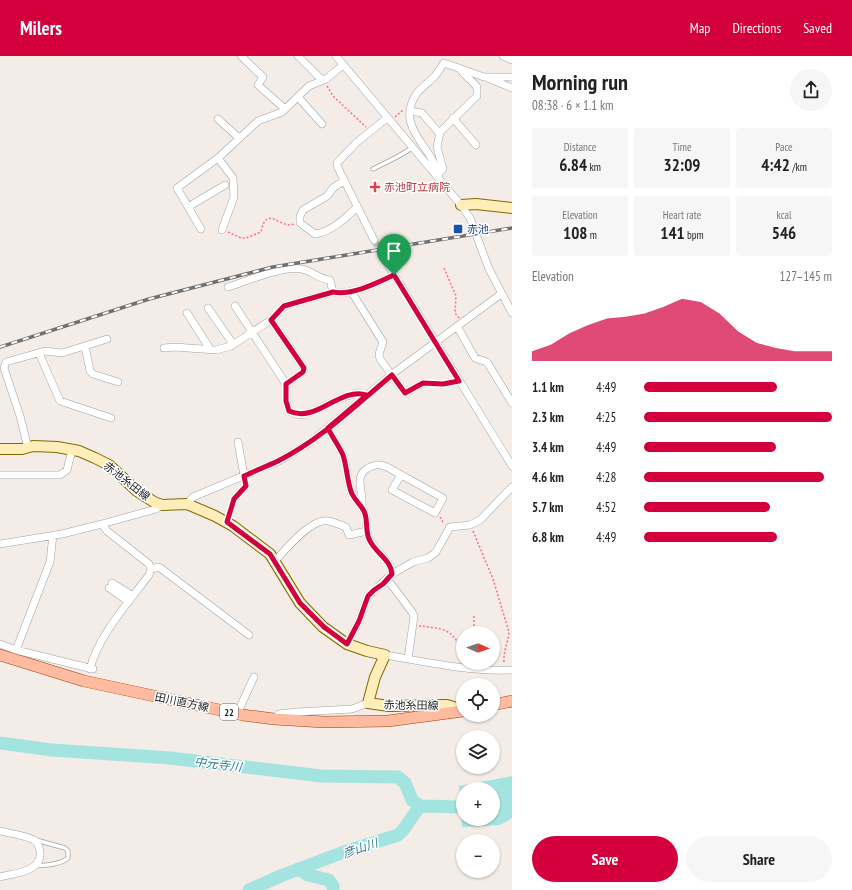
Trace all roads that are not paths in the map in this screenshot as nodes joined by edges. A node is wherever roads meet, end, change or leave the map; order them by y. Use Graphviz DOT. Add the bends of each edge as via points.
graph roads {
  1 [pos="241,56"];
  2 [pos="298,56"];
  3 [pos="336,56"];
  4 [pos="502,56"];
  5 [pos="443,60"];
  6 [pos="512,60"];
  7 [pos="343,64"];
  8 [pos="459,68"];
  9 [pos="484,76"];
  10 [pos="512,77"];
  11 [pos="322,80"];
  12 [pos="512,88"];
  13 [pos="298,97"];
  14 [pos="285,109"];
  15 [pos="407,110"];
  16 [pos="452,118"];
  17 [pos="218,119"];
  18 [pos="389,120"];
  19 [pos="322,124"];
  20 [pos="439,133"];
  21 [pos="239,138"];
  22 [pos="476,146"];
  23 [pos="412,148"];
  24 [pos="218,158"];
  25 [pos="373,169"];
  26 [pos="439,176"];
  27 [pos="344,181"];
  28 [pos="225,185"];
  29 [pos="461,205"];
  30 [pos="357,207"];
  31 [pos="188,208"];
  32 [pos="512,208"];
  33 [pos="201,229"];
  34 [pos="222,230"];
  35 [pos="374,240"];
  36 [pos="382,254"];
  37 [pos="394,275"];
  38 [pos="228,288"];
  39 [pos="351,291"];
  40 [pos="333,292"];
  41 [pos="501,294"];
  42 [pos="235,306"];
  43 [pos="208,308"];
  44 [pos="187,313"];
  45 [pos="512,313"];
  46 [pos="271,320"];
  47 [pos="460,323"];
  48 [pos="253,333"];
  49 [pos="107,339"];
  50 [pos="435,342"];
  51 [pos="85,346"];
  52 [pos="231,346"];
  53 [pos="164,348"];
  54 [pos="210,350"];
  55 [pos="39,353"];
  56 [pos="392,375"];
  57 [pos="118,382"];
  58 [pos="423,383"];
  59 [pos="286,384"];
  60 [pos="367,395"];
  61 [pos="512,403"];
  62 [pos="111,418"];
  63 [pos="328,428"];
  64 [pos="238,442"];
  65 [pos="28,448"];
  66 [pos="0,449"];
  67 [pos="72,450"];
  68 [pos="512,466"];
  69 [pos="0,475"];
  70 [pos="401,475"];
  71 [pos="244,476"];
  72 [pos="512,487"];
  73 [pos="187,504"];
  74 [pos="162,505"];
  75 [pos="362,506"];
  76 [pos="102,524"];
  77 [pos="367,531"];
  78 [pos="53,534"];
  79 [pos="0,544"];
  80 [pos="275,561"];
  81 [pos="151,569"];
  82 [pos="392,574"];
  83 [pos="386,581"];
  84 [pos="110,586"];
  85 [pos="131,599"];
  86 [pos="249,635"];
  87 [pos="0,644"];
  88 [pos="347,644"];
  89 [pos="16,650"];
  90 [pos="385,654"];
  91 [pos="0,655"];
  92 [pos="408,658"];
  93 [pos="512,670"];
  94 [pos="254,677"];
  95 [pos="512,701"];
  96 [pos="368,703"];
  97 [pos="500,704"];
  98 [pos="456,708"];
  99 [pos="456,711"];
  100 [pos="238,714"];
  101 [pos="274,719"];
  102 [pos="0,831"];
  103 [pos="34,840"];
  104 [pos="36,866"];
  105 [pos="0,877"];
  1 -- 14 [label="street" via="263,77 258,85"];
  2 -- 11 [label="street"];
  3 -- 7 [label="street"];
  4 -- 6 [label="street"];
  5 -- 8 [label="street"];
  5 -- 15 [label="street" via="436,75 417,93"];
  7 -- 11 [label="street"];
  7 -- 18 [label="street"];
  8 -- 9 [label="street"];
  8 -- 16 [label="street" via="477,86 477,96"];
  9 -- 10 [label="street"];
  9 -- 12 [label="street"];
  11 -- 13 [label="street" via="309,86"];
  13 -- 14 [label="street"];
  13 -- 19 [label="street"];
  14 -- 21 [label="street" via="258,121"];
  15 -- 20 [label="street" via="422,113"];
  15 -- 26 [label="street" via="412,130"];
  16 -- 20 [label="street"];
  16 -- 22 [label="street"];
  17 -- 21 [label="street"];
  18 -- 23 [label="street"];
  18 -- 27 [label="street" via="356,143 337,163"];
  20 -- 26 [label="street" via="437,147 443,169"];
  21 -- 24 [label="street"];
  23 -- 25 [label="lane"];
  23 -- 26 [label="street"];
  24 -- 31 [label="street" via="177,188"];
  24 -- 34 [label="street" via="233,178 234,197"];
  26 -- 29 [label="street"];
  27 -- 30 [label="street"];
  27 -- 30 [label="street" via="334,187 327,196 303,210 300,222 315,234 319,234 338,224"];
  28 -- 31 [label="street"];
  29 -- 32 [label="main road"];
  29 -- 41 [label="street" via="470,218 488,269"];
  30 -- 35 [label="street"];
  31 -- 33 [label="street"];
  36 -- 37 [label="street"];
  37 -- 39 [label="street"];
  37 -- 50 [label="street"];
  38 -- 40 [label="street" via="281,269 302,269 330,280"];
  39 -- 40 [label="street"];
  39 -- 56 [label="street" via="383,342 380,359"];
  40 -- 46 [label="street" via="284,306"];
  41 -- 45 [label="street"];
  41 -- 47 [label="street"];
  42 -- 48 [label="street"];
  43 -- 52 [label="street" via="231,342"];
  44 -- 54 [label="street"];
  46 -- 48 [label="street"];
  46 -- 59 [label="street" via="304,368 303,372"];
  47 -- 50 [label="street"];
  47 -- 61 [label="street" via="475,358 487,362"];
  48 -- 52 [label="street"];
  48 -- 59 [label="street"];
  49 -- 51 [label="street"];
  50 -- 56 [label="street"];
  50 -- 68 [label="street"];
  51 -- 55 [label="street" via="62,353"];
  51 -- 57 [label="street" via="90,371"];
  52 -- 54 [label="street"];
  53 -- 54 [label="street"];
  55 -- 62 [label="street" via="60,400"];
  55 -- 65 [label="street" via="6,362 4,368"];
  56 -- 58 [label="street" via="405,393"];
  56 -- 60 [label="street"];
  59 -- 60 [label="street" via="289,411 295,414 305,414 357,393"];
  60 -- 63 [label="street"];
  63 -- 71 [label="street" via="279,461"];
  63 -- 75 [label="street" via="342,454 352,494"];
  64 -- 71 [label="street"];
  65 -- 66 [label="main road, 赤池糸田線"];
  65 -- 67 [label="main road, 赤池糸田線" via="57,447"];
  67 -- 69 [label="street" via="68,470 60,475"];
  67 -- 74 [label="main road, 赤池糸田線" via="109,465 137,491"];
  70 -- 70 [label="street" via="443,498 435,513 392,490"];
  70 -- 75 [label="street" via="378,464 364,470 360,477"];
  71 -- 73 [label="street" via="193,497"];
  72 -- 82 [label="street" via="480,520 470,525 450,527 436,552 428,558 413,562"];
  73 -- 74 [label="main road, 赤池糸田線"];
  73 -- 80 [label="main road, 赤池糸田線" via="227,522 270,554"];
  74 -- 76 [label="street" via="156,509"];
  75 -- 77 [label="street" via="368,524"];
  76 -- 78 [label="street"];
  76 -- 81 [label="street" via="107,531 149,564"];
  77 -- 80 [label="street" via="349,535 346,527 327,520 317,523 300,534"];
  77 -- 82 [label="street" via="370,541 392,569"];
  78 -- 79 [label="street"];
  78 -- 89 [label="street" via="50,562"];
  80 -- 88 [label="main road, 赤池糸田線" via="300,603 324,627"];
  81 -- 85 [label="street" via="149,576"];
  81 -- 86 [label="street" via="160,567"];
  82 -- 83 [label="street"];
  83 -- 88 [label="street" via="368,596"];
  83 -- 92 [label="street" via="391,584 414,616"];
  84 -- 85 [label="street"];
  85 -- 89 [label="street" via="108,629 92,662 92,669"];
  87 -- 89 [label="street"];
  88 -- 90 [label="main road, 赤池糸田線"];
  90 -- 92 [label="street"];
  90 -- 96 [label="main road, 赤池糸田線"];
  91 -- 100 [label="main road, 田川直方線 / 22" via="84,681"];
  92 -- 93 [label="street" via="489,671"];
  94 -- 100 [label="street"];
  95 -- 97 [label="main road"];
  96 -- 98 [label="main road, 赤池糸田線" via="389,706 447,705"];
  96 -- 101 [label="street" via="352,709 279,714"];
  99 -- 101 [label="main road, 田川直方線 / 22" via="388,721 324,722"];
  100 -- 101 [label="main road, 田川直方線 / 22"];
  102 -- 103 [label="street"];
  103 -- 104 [label="street" via="39,845 40,853"];
  103 -- 104 [label="lane" via="68,851 68,858 64,861"];
  104 -- 105 [label="street"];
}
